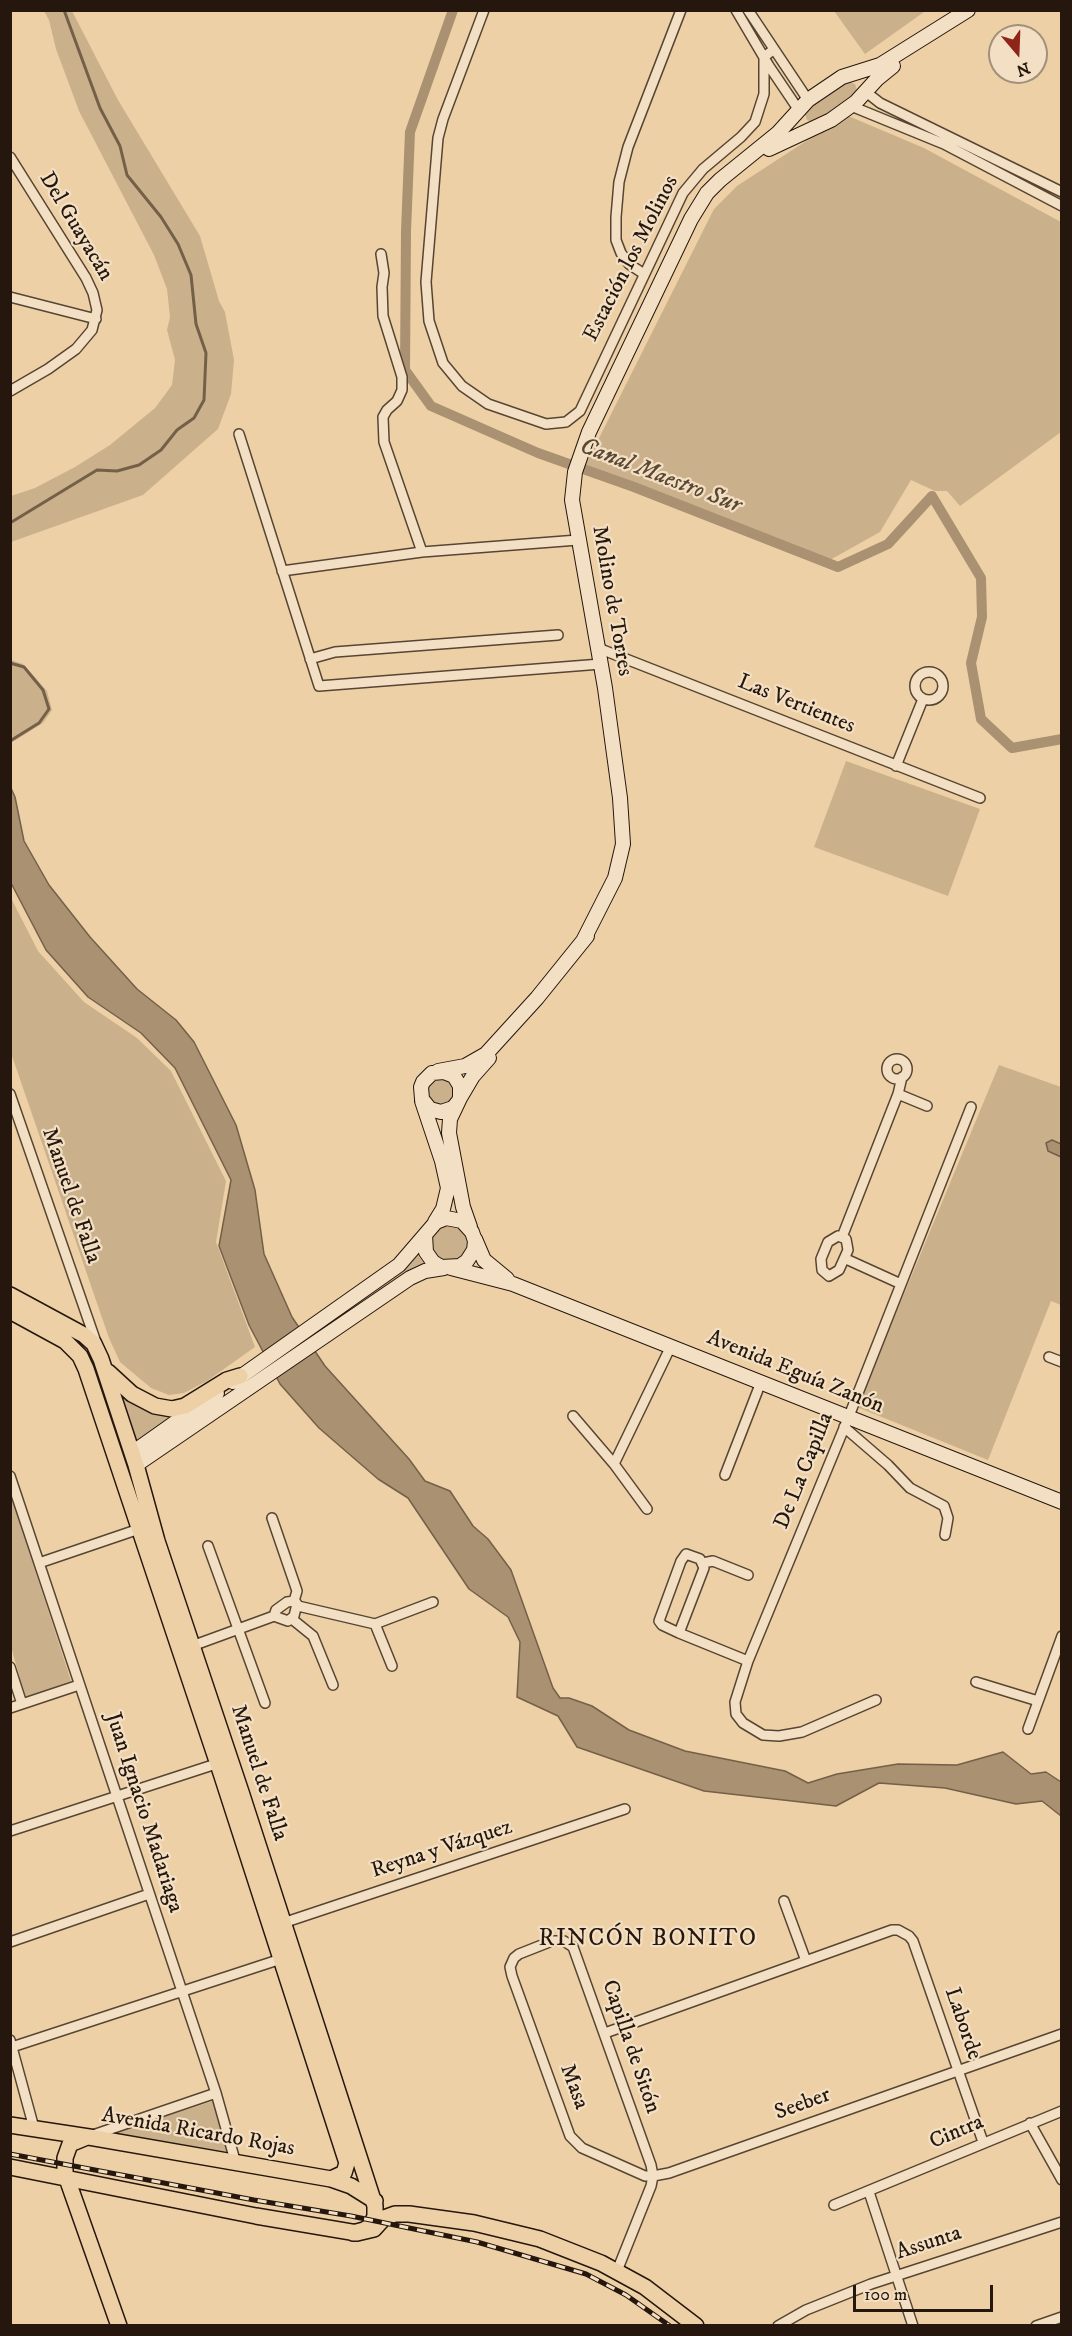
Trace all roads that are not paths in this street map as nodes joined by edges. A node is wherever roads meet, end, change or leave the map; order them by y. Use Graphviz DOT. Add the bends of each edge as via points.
graph roads {
  1 [pos="484,10"];
  2 [pos="681,10"];
  3 [pos="736,10"];
  4 [pos="748,10"];
  5 [pos="968,10"];
  6 [pos="939,30"];
  7 [pos="772,50"];
  8 [pos="764,57"];
  9 [pos="845,76"];
  10 [pos="866,92"];
  11 [pos="803,105"];
  12 [pos="851,106"];
  13 [pos="818,127"];
  14 [pos="932,134"];
  15 [pos="10,157"];
  16 [pos="746,161"];
  17 [pos="1062,192"];
  18 [pos="1062,206"];
  19 [pos="381,254"];
  20 [pos="644,274"];
  21 [pos="10,297"];
  22 [pos="96,320"];
  23 [pos="10,391"];
  24 [pos="238,434"];
  25 [pos="578,540"];
  26 [pos="422,552"];
  27 [pos="282,571"];
  28 [pos="558,635"];
  29 [pos="598,648"];
  30 [pos="310,659"];
  31 [pos="601,664"];
  32 [pos="923,699"];
  33 [pos="896,766"];
  34 [pos="980,798"];
  35 [pos="537,998"];
  36 [pos="438,1071"];
  37 [pos="902,1077"];
  38 [pos="10,1094"];
  39 [pos="898,1094"];
  40 [pos="422,1099"];
  41 [pos="459,1100"];
  42 [pos="927,1106"];
  43 [pos="971,1107"];
  44 [pos="14,1116"];
  45 [pos="428,1230"];
  46 [pos="472,1233"];
  47 [pos="842,1237"];
  48 [pos="846,1259"];
  49 [pos="449,1268"];
  50 [pos="513,1284"];
  51 [pos="901,1284"];
  52 [pos="10,1295"];
  53 [pos="10,1311"];
  54 [pos="87,1312"];
  55 [pos="77,1330"];
  56 [pos="671,1346"];
  57 [pos="76,1351"];
  58 [pos="1049,1357"];
  59 [pos="1062,1362"];
  60 [pos="103,1364"];
  61 [pos="249,1376"];
  62 [pos="760,1382"];
  63 [pos="573,1416"];
  64 [pos="846,1422"];
  65 [pos="131,1460"];
  66 [pos="614,1464"];
  67 [pos="725,1475"];
  68 [pos="10,1476"];
  69 [pos="1062,1502"];
  70 [pos="647,1509"];
  71 [pos="272,1518"];
  72 [pos="137,1525"];
  73 [pos="945,1534"];
  74 [pos="208,1546"];
  75 [pos="39,1563"];
  76 [pos="703,1563"];
  77 [pos="748,1575"];
  78 [pos="433,1602"];
  79 [pos="296,1604"];
  80 [pos="274,1616"];
  81 [pos="292,1619"];
  82 [pos="375,1624"];
  83 [pos="238,1628"];
  84 [pos="679,1633"];
  85 [pos="1062,1636"];
  86 [pos="192,1646"];
  87 [pos="747,1661"];
  88 [pos="392,1666"];
  89 [pos="10,1667"];
  90 [pos="976,1682"];
  91 [pos="79,1685"];
  92 [pos="333,1685"];
  93 [pos="876,1700"];
  94 [pos="1038,1701"];
  95 [pos="265,1703"];
  96 [pos="22,1704"];
  97 [pos="10,1708"];
  98 [pos="1028,1730"];
  99 [pos="224,1761"];
  100 [pos="117,1796"];
  101 [pos="626,1809"];
  102 [pos="10,1831"];
  103 [pos="149,1894"];
  104 [pos="784,1901"];
  105 [pos="277,1925"];
  106 [pos="10,1942"];
  107 [pos="287,1957"];
  108 [pos="806,1962"];
  109 [pos="512,1963"];
  110 [pos="181,1992"];
  111 [pos="605,2033"];
  112 [pos="1062,2034"];
  113 [pos="11,2044"];
  114 [pos="958,2070"];
  115 [pos="216,2093"];
  116 [pos="1062,2111"];
  117 [pos="1030,2123"];
  118 [pos="10,2125"];
  119 [pos="34,2128"];
  120 [pos="89,2137"];
  121 [pos="983,2142"];
  122 [pos="236,2164"];
  123 [pos="10,2167"];
  124 [pos="653,2176"];
  125 [pos="66,2179"];
  126 [pos="331,2179"];
  127 [pos="1062,2180"];
  128 [pos="868,2192"];
  129 [pos="373,2200"];
  130 [pos="834,2205"];
  131 [pos="409,2214"];
  132 [pos="1062,2222"];
  133 [pos="353,2232"];
  134 [pos="617,2271"];
  135 [pos="896,2275"];
  136 [pos="1062,2317"];
  137 [pos="119,2325"];
  138 [pos="696,2325"];
  139 [pos="778,2325"];
  140 [pos="913,2325"];
  141 [pos="1036,2325"];
  1 -- 20 [label="street, Estación los Molinos" via="438,138 426,282 432,333 448,371 479,399 537,422 566,422 580,411"];
  2 -- 20 [label="street" via="628,147 619,182 616,240 629,264"];
  3 -- 8 [label="street"];
  4 -- 7 [label="street"];
  5 -- 6 [label="main road, Molino de Torres"];
  6 -- 9 [label="main road, Molino de Torres" via="875,68"];
  6 -- 10 [label="main road, Molino de Torres" via="881,75"];
  7 -- 8 [label="street"];
  7 -- 11 [label="street"];
  8 -- 11 [label="street"];
  8 -- 20 [label="street, Estación los Molinos" via="764,94 755,122 687,186"];
  9 -- 10 [label="main road" via="855,77"];
  9 -- 11 [label="main road, Molino de Torres"];
  10 -- 12 [label="main road, Molino de Torres"];
  10 -- 14 [label="street"];
  11 -- 13 [label="main road" via="804,124"];
  11 -- 16 [label="main road, Molino de Torres"];
  12 -- 13 [label="main road, Molino de Torres"];
  12 -- 14 [label="street" via="914,131"];
  13 -- 16 [label="main road, Molino de Torres"];
  14 -- 17 [label="street"];
  14 -- 18 [label="street"];
  15 -- 22 [label="street, Del Guayacán" via="86,278 95,301"];
  16 -- 25 [label="main road, Molino de Torres" via="720,180 701,201 601,399 575,472 572,500"];
  19 -- 26 [label="street" via="383,316 402,377 397,401 383,417 384,442"];
  21 -- 22 [label="street"];
  22 -- 23 [label="street" via="76,349"];
  24 -- 27 [label="street"];
  25 -- 26 [label="street"];
  25 -- 29 [label="main road, Molino de Torres"];
  26 -- 27 [label="street"];
  27 -- 30 [label="street"];
  28 -- 30 [label="street" via="335,652"];
  29 -- 31 [label="main road, Molino de Torres"];
  29 -- 33 [label="street, Las Vertientes"];
  30 -- 31 [label="street" via="318,686"];
  31 -- 35 [label="main road, Molino de Torres" via="628,850 604,910"];
  32 -- 33 [label="street"];
  33 -- 34 [label="street, Las Vertientes"];
  35 -- 36 [label="main road, Molino de Torres" via="486,1054 465,1066"];
  35 -- 41 [label="main road, Molino de Torres" via="478,1069"];
  36 -- 40 [label="main road" via="423,1082"];
  36 -- 41 [label="main road" via="454,1076 460,1086"];
  37 -- 39 [label="street"];
  38 -- 44 [label="street, Manuel de Falla"];
  39 -- 42 [label="street"];
  39 -- 47 [label="street"];
  40 -- 41 [label="main road" via="430,1109 441,1112 453,1108"];
  40 -- 45 [label="main road" via="448,1188 444,1209"];
  41 -- 46 [label="main road, Molino de Torres" via="450,1119 449,1139"];
  43 -- 51 [label="street, De La Capilla"];
  44 -- 54 [label="street, Manuel de Falla"];
  45 -- 46 [label="main road" via="441,1219 452,1218 462,1221"];
  45 -- 49 [label="main road" via="424,1247 429,1258 437,1266"];
  45 -- 61 [label="main road" via="399,1265"];
  46 -- 49 [label="main road" via="474,1250 470,1258"];
  46 -- 50 [label="main road, Avenida Eguía Zanón" via="484,1260"];
  47 -- 48 [label="street" via="848,1244"];
  47 -- 48 [label="street" via="828,1242 821,1259 822,1270 834,1275"];
  48 -- 51 [label="street"];
  49 -- 50 [label="main road, Avenida Eguía Zanón"];
  49 -- 61 [label="main road" via="415,1275"];
  50 -- 56 [label="main road, Avenida Eguía Zanón"];
  51 -- 64 [label="street, De La Capilla"];
  52 -- 55 [label="main road, Manuel de Falla"];
  53 -- 57 [label="main road" via="56,1335"];
  54 -- 55 [label="street"];
  54 -- 60 [label="street, Manuel de Falla"];
  55 -- 60 [label="main road, Manuel de Falla" via="94,1344"];
  56 -- 62 [label="main road, Avenida Eguía Zanón"];
  56 -- 66 [label="street"];
  57 -- 65 [label="main road" via="87,1358 96,1375"];
  57 -- 72 [label="main road, Manuel de Falla" via="86,1369"];
  58 -- 59 [label="street"];
  60 -- 61 [label="main road" via="132,1394 155,1406 172,1409 186,1406 227,1380"];
  60 -- 65 [label="main road, Manuel de Falla"];
  61 -- 65 [label="main road"];
  62 -- 64 [label="main road, Avenida Eguía Zanón"];
  62 -- 67 [label="street"];
  63 -- 66 [label="street"];
  64 -- 69 [label="main road, Avenida Eguía Zanón"];
  64 -- 73 [label="street" via="910,1488 944,1506 948,1518"];
  64 -- 87 [label="street, De La Capilla"];
  65 -- 72 [label="main road"];
  65 -- 86 [label="main road, Manuel de Falla"];
  66 -- 70 [label="street"];
  68 -- 75 [label="street, Juan Ignacio Madariaga"];
  71 -- 79 [label="street" via="297,1591"];
  72 -- 75 [label="street"];
  72 -- 99 [label="main road, Manuel de Falla"];
  74 -- 83 [label="street"];
  75 -- 91 [label="street, Juan Ignacio Madariaga"];
  76 -- 77 [label="street" via="712,1561"];
  76 -- 84 [label="street"];
  76 -- 84 [label="street" via="686,1554 659,1621"];
  78 -- 82 [label="street"];
  79 -- 80 [label="street" via="281,1605"];
  79 -- 81 [label="street"];
  79 -- 82 [label="street"];
  80 -- 81 [label="street" via="285,1621"];
  80 -- 83 [label="street"];
  81 -- 92 [label="street" via="313,1636"];
  82 -- 88 [label="street"];
  83 -- 86 [label="street"];
  83 -- 95 [label="street"];
  84 -- 87 [label="street"];
  85 -- 94 [label="street"];
  86 -- 99 [label="main road, Manuel de Falla"];
  87 -- 93 [label="street, De La Capilla" via="735,1702 736,1714 763,1736 802,1732"];
  89 -- 96 [label="street"];
  90 -- 94 [label="street"];
  91 -- 96 [label="street"];
  91 -- 100 [label="street, Juan Ignacio Madariaga"];
  94 -- 98 [label="street"];
  96 -- 97 [label="street"];
  99 -- 100 [label="street"];
  99 -- 105 [label="main road, Manuel de Falla"];
  100 -- 102 [label="street"];
  100 -- 103 [label="street, Juan Ignacio Madariaga"];
  101 -- 105 [label="street, Reyna y Vázquez"];
  103 -- 106 [label="street"];
  103 -- 110 [label="street, Juan Ignacio Madariaga"];
  104 -- 108 [label="street"];
  105 -- 107 [label="main road, Manuel de Falla"];
  107 -- 110 [label="street"];
  107 -- 126 [label="main road, Manuel de Falla" via="347,2166 341,2176"];
  107 -- 129 [label="main road, Manuel de Falla"];
  108 -- 111 [label="street"];
  108 -- 114 [label="street, Laborde" via="892,1930 904,1932 913,1941"];
  109 -- 111 [label="street, Capilla de Sitón" via="526,1950 559,1941 567,1943 577,1955"];
  109 -- 124 [label="street, Masa" via="512,1976 573,2140 638,2174"];
  110 -- 113 [label="street"];
  110 -- 115 [label="street, Juan Ignacio Madariaga"];
  111 -- 124 [label="street, Capilla de Sitón"];
  112 -- 114 [label="street, Seeber"];
  113 -- 119 [label="street"];
  114 -- 121 [label="street, Laborde"];
  114 -- 124 [label="street, Seeber"];
  115 -- 120 [label="street"];
  115 -- 122 [label="street, Juan Ignacio Madariaga"];
  116 -- 117 [label="street, Cintra"];
  117 -- 121 [label="street, Cintra"];
  117 -- 127 [label="street"];
  118 -- 119 [label="main road, Avenida Ricardo Rojas"];
  119 -- 120 [label="main road, Avenida Ricardo Rojas"];
  120 -- 122 [label="main road, Avenida Ricardo Rojas"];
  120 -- 125 [label="main road" via="77,2139 68,2147"];
  121 -- 128 [label="street, Cintra"];
  122 -- 126 [label="main road, Avenida Ricardo Rojas"];
  123 -- 125 [label="main road, Avenida Ricardo Rojas"];
  124 -- 134 [label="street"];
  125 -- 133 [label="main road, Avenida Ricardo Rojas"];
  125 -- 137 [label="main road"];
  126 -- 129 [label="main road, Avenida Ricardo Rojas"];
  128 -- 130 [label="street, Cintra"];
  128 -- 135 [label="street"];
  129 -- 131 [label="main road, Avenida Ricardo Rojas"];
  129 -- 133 [label="main road" via="372,2223"];
  131 -- 133 [label="main road, Avenida Ricardo Rojas" via="391,2215 371,2230"];
  131 -- 134 [label="main road, Avenida Ricardo Rojas" via="474,2223 540,2239"];
  132 -- 135 [label="street, Assunta"];
  134 -- 138 [label="main road, Avenida Ricardo Rojas"];
  135 -- 139 [label="street, Assunta"];
  135 -- 140 [label="street"];
  136 -- 141 [label="street"];
}
